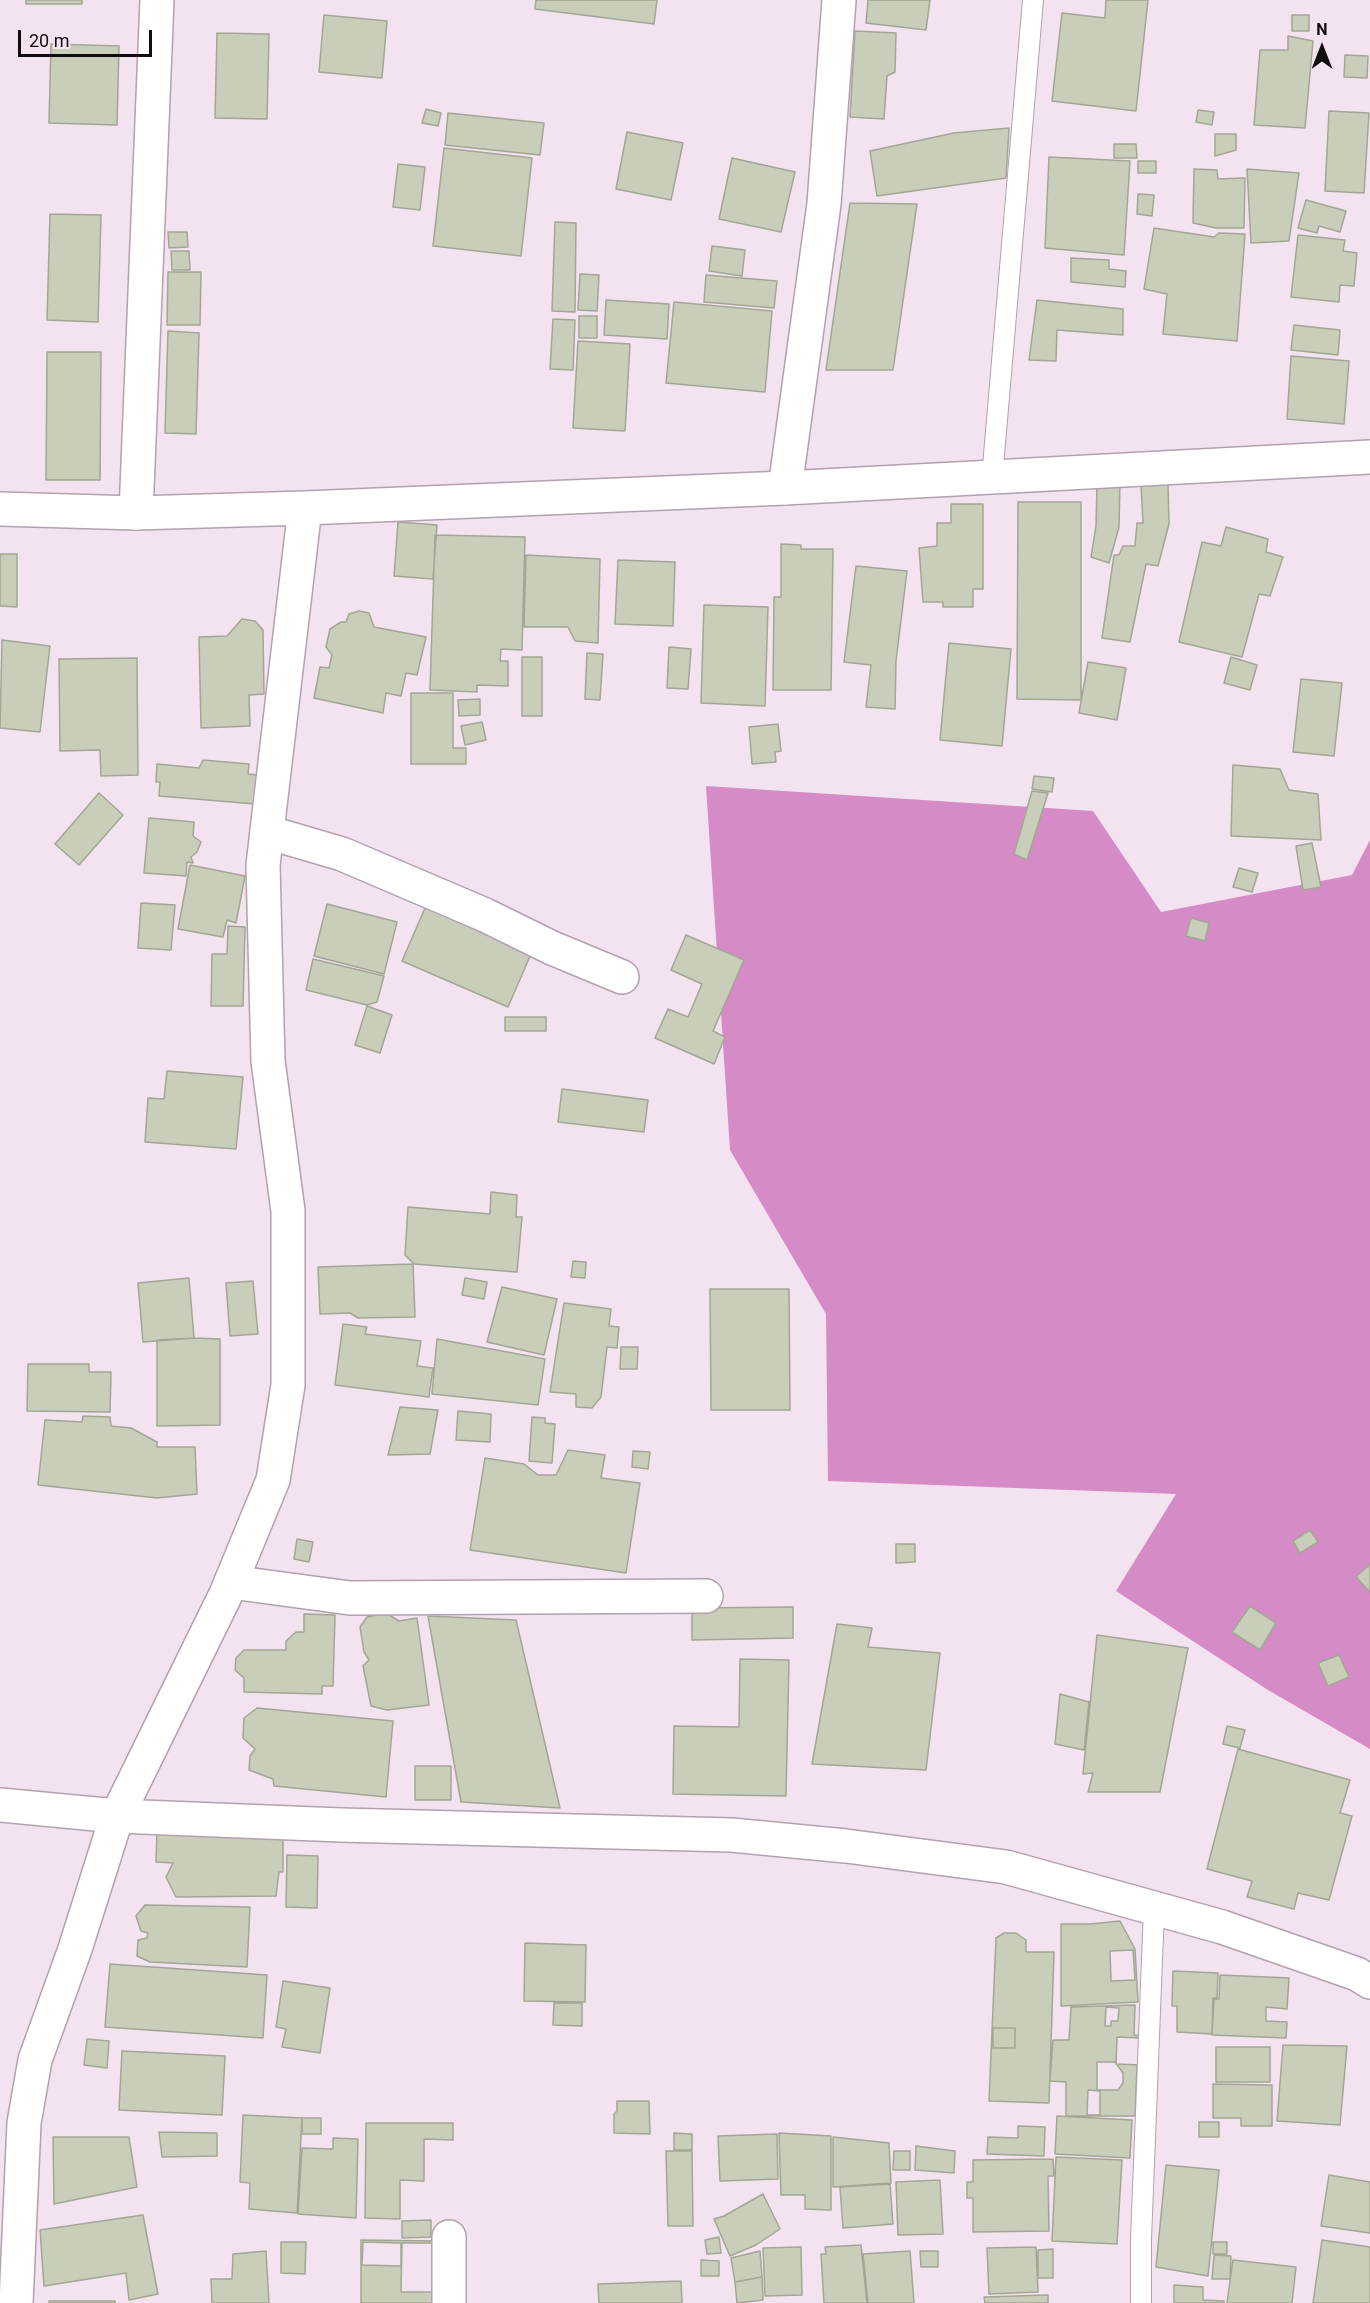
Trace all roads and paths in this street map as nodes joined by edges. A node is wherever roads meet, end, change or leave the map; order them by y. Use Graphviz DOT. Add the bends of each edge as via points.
graph roads {
  1 [pos="157,0"];
  2 [pos="838,0"];
  3 [pos="1033,0"];
  4 [pos="1370,458"];
  5 [pos="992,478"];
  6 [pos="785,488"];
  7 [pos="305,507"];
  8 [pos="0,509"];
  9 [pos="136,513"];
  10 [pos="267,832"];
  11 [pos="622,977"];
  12 [pos="231,1582"];
  13 [pos="706,1596"];
  14 [pos="0,1805"];
  15 [pos="117,1816"];
  16 [pos="1154,1909"];
  17 [pos="1370,1982"];
  18 [pos="449,2237"];
  19 [pos="16,2303"];
  20 [pos="449,2303"];
  21 [pos="1141,2303"];
  1 -- 9 [label="street"];
  2 -- 6 [label="street" via="824,204"];
  3 -- 5 [label="lane"];
  4 -- 5 [label="street"];
  5 -- 6 [label="street"];
  6 -- 7 [label="street"];
  7 -- 9 [label="street"];
  7 -- 10 [label="street"];
  8 -- 9 [label="street"];
  10 -- 11 [label="street" via="342,854"];
  10 -- 12 [label="street" via="263,865 268,1061 288,1211 288,1385 273,1480"];
  12 -- 13 [label="street" via="350,1598"];
  12 -- 15 [label="street"];
  14 -- 15 [label="street"];
  15 -- 16 [label="street" via="777,1839 1006,1867"];
  15 -- 19 [label="street" via="35,2060 24,2123"];
  16 -- 17 [label="street" via="1222,1926"];
  16 -- 21 [label="lane"];
  18 -- 20 [label="street"];
}
